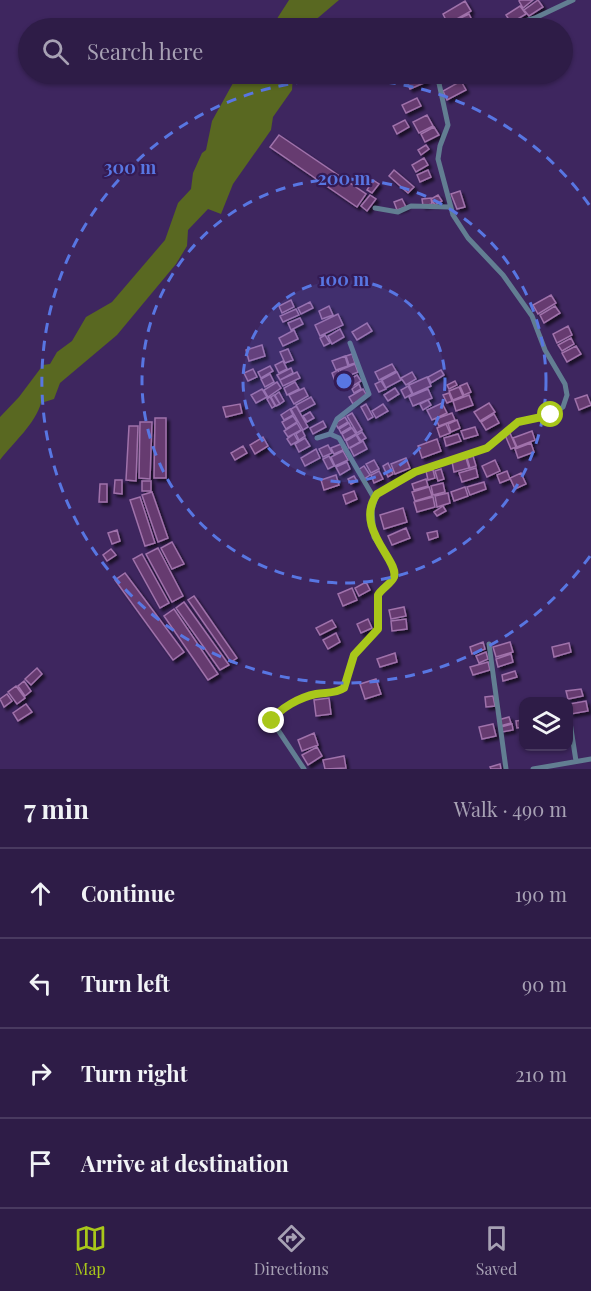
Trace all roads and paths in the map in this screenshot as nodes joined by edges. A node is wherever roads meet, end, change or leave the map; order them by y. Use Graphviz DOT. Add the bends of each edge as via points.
graph roads {
  1 [pos="573,0"];
  2 [pos="535,18"];
  3 [pos="439,84"];
  4 [pos="450,207"];
  5 [pos="375,208"];
  6 [pos="350,343"];
  7 [pos="330,434"];
  8 [pos="317,438"];
  9 [pos="374,498"];
  10 [pos="489,644"];
  11 [pos="573,742"];
  12 [pos="591,759"];
  13 [pos="576,761"];
  14 [pos="304,769"];
  15 [pos="506,769"];
  16 [pos="533,769"];
  1 -- 2 [label="street"];
  3 -- 4 [label="street" via="448,125 438,159"];
  4 -- 5 [label="street" via="411,206 399,212"];
  4 -- 9 [label="street" via="468,238 503,275 532,316 545,350 565,384 566,402 551,415 514,424 484,449 415,472"];
  6 -- 7 [label="street" via="369,394 337,419"];
  7 -- 8 [label="street"];
  7 -- 9 [label="street" via="342,442"];
  9 -- 14 [label="street" via="374,537 394,572 393,579 378,595 378,629 354,655 344,688 301,699 272,721"];
  10 -- 15 [label="street"];
  11 -- 13 [label="street"];
  12 -- 13 [label="street"];
  13 -- 16 [label="street"];
}
